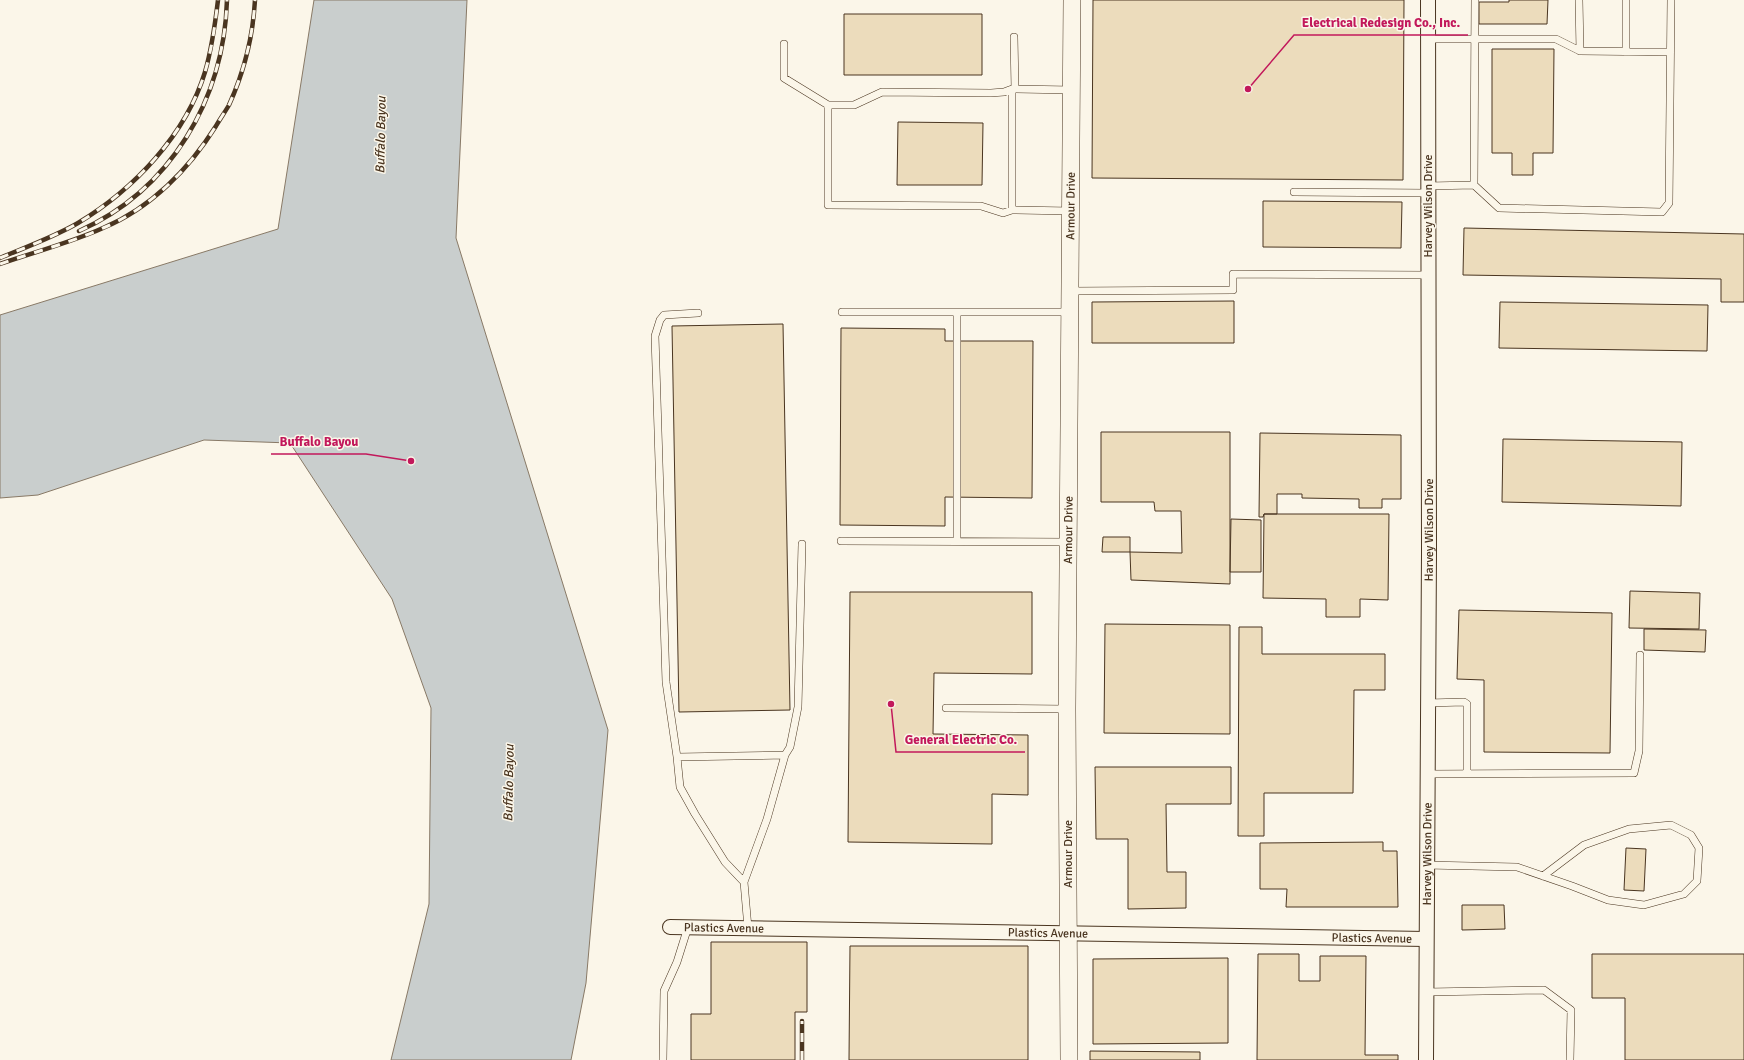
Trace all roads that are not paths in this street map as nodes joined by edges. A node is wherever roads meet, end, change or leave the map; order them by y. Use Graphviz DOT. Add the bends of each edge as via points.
graph roads {
  1 [pos="1072,0"];
  2 [pos="1428,0"];
  3 [pos="1475,0"];
  4 [pos="1579,0"];
  5 [pos="1626,0"];
  6 [pos="1670,0"];
  7 [pos="1014,37"];
  8 [pos="1428,39"];
  9 [pos="1474,39"];
  10 [pos="784,44"];
  11 [pos="1580,51"];
  12 [pos="1626,52"];
  13 [pos="1670,52"];
  14 [pos="1013,89"];
  15 [pos="1071,90"];
  16 [pos="828,104"];
  17 [pos="1474,185"];
  18 [pos="1428,190"];
  19 [pos="1294,192"];
  20 [pos="1012,210"];
  21 [pos="1070,211"];
  22 [pos="1428,275"];
  23 [pos="1069,291"];
  24 [pos="842,312"];
  25 [pos="957,312"];
  26 [pos="1069,312"];
  27 [pos="698,313"];
  28 [pos="841,541"];
  29 [pos="957,541"];
  30 [pos="1069,542"];
  31 [pos="802,544"];
  32 [pos="1640,655"];
  33 [pos="1428,703"];
  34 [pos="946,708"];
  35 [pos="1067,709"];
  36 [pos="785,755"];
  37 [pos="677,757"];
  38 [pos="1427,774"];
  39 [pos="1467,774"];
  40 [pos="1426,865"];
  41 [pos="1543,876"];
  42 [pos="744,882"];
  43 [pos="670,927"];
  44 [pos="688,927"];
  45 [pos="748,928"];
  46 [pos="1068,934"];
  47 [pos="1426,939"];
  48 [pos="1427,992"];
  49 [pos="663,1060"];
  50 [pos="1069,1060"];
  51 [pos="1426,1060"];
  52 [pos="1570,1060"];
  1 -- 15 [label="street, Armour Drive"];
  2 -- 8 [label="street, Harvey Wilson Drive"];
  3 -- 9 [label="lane"];
  4 -- 11 [label="lane"];
  5 -- 12 [label="lane"];
  6 -- 13 [label="lane"];
  7 -- 14 [label="lane"];
  8 -- 9 [label="lane"];
  8 -- 18 [label="street, Harvey Wilson Drive"];
  9 -- 11 [label="lane" via="1556,39"];
  9 -- 17 [label="lane"];
  10 -- 16 [label="lane" via="784,78"];
  11 -- 12 [label="lane"];
  12 -- 13 [label="lane"];
  13 -- 17 [label="lane" via="1669,203 1662,212 1499,208"];
  14 -- 15 [label="lane"];
  14 -- 16 [label="lane" via="991,93 882,92 854,104"];
  14 -- 20 [label="lane"];
  15 -- 21 [label="street, Armour Drive"];
  16 -- 20 [label="lane" via="828,205 981,206 1003,213"];
  17 -- 18 [label="lane"];
  18 -- 19 [label="lane"];
  18 -- 22 [label="street, Harvey Wilson Drive"];
  20 -- 21 [label="lane"];
  21 -- 23 [label="street, Armour Drive"];
  22 -- 23 [label="lane" via="1233,274 1233,290"];
  22 -- 33 [label="street, Harvey Wilson Drive"];
  23 -- 26 [label="street, Armour Drive"];
  24 -- 25 [label="lane"];
  25 -- 26 [label="lane"];
  25 -- 29 [label="lane"];
  26 -- 30 [label="street, Armour Drive"];
  27 -- 37 [label="lane" via="664,315 656,336 666,682"];
  28 -- 29 [label="lane"];
  29 -- 30 [label="lane"];
  30 -- 35 [label="street, Armour Drive"];
  31 -- 36 [label="lane" via="798,707 790,747"];
  32 -- 39 [label="lane" via="1639,750 1634,773"];
  33 -- 38 [label="street, Harvey Wilson Drive"];
  33 -- 39 [label="lane" via="1467,704"];
  34 -- 35 [label="lane"];
  35 -- 46 [label="street, Armour Drive"];
  36 -- 37 [label="lane"];
  36 -- 42 [label="lane" via="767,819"];
  37 -- 42 [label="lane" via="680,787 725,862"];
  38 -- 39 [label="lane"];
  38 -- 40 [label="street, Harvey Wilson Drive"];
  40 -- 41 [label="lane" via="1517,867"];
  40 -- 47 [label="street, Harvey Wilson Drive"];
  41 -- 41 [label="lane" via="1608,900 1644,904 1684,894 1697,881 1699,848 1691,834 1671,825 1629,829 1584,845"];
  42 -- 45 [label="lane"];
  43 -- 44 [label="street, Plastics Avenue"];
  44 -- 45 [label="street, Plastics Avenue"];
  44 -- 49 [label="lane" via="664,991"];
  45 -- 46 [label="street, Plastics Avenue"];
  46 -- 47 [label="street, Plastics Avenue"];
  46 -- 50 [label="street, Armour Drive"];
  47 -- 48 [label="street, Harvey Wilson Drive"];
  48 -- 51 [label="street, Harvey Wilson Drive"];
  48 -- 52 [label="lane" via="1544,990 1571,1010"];
}
